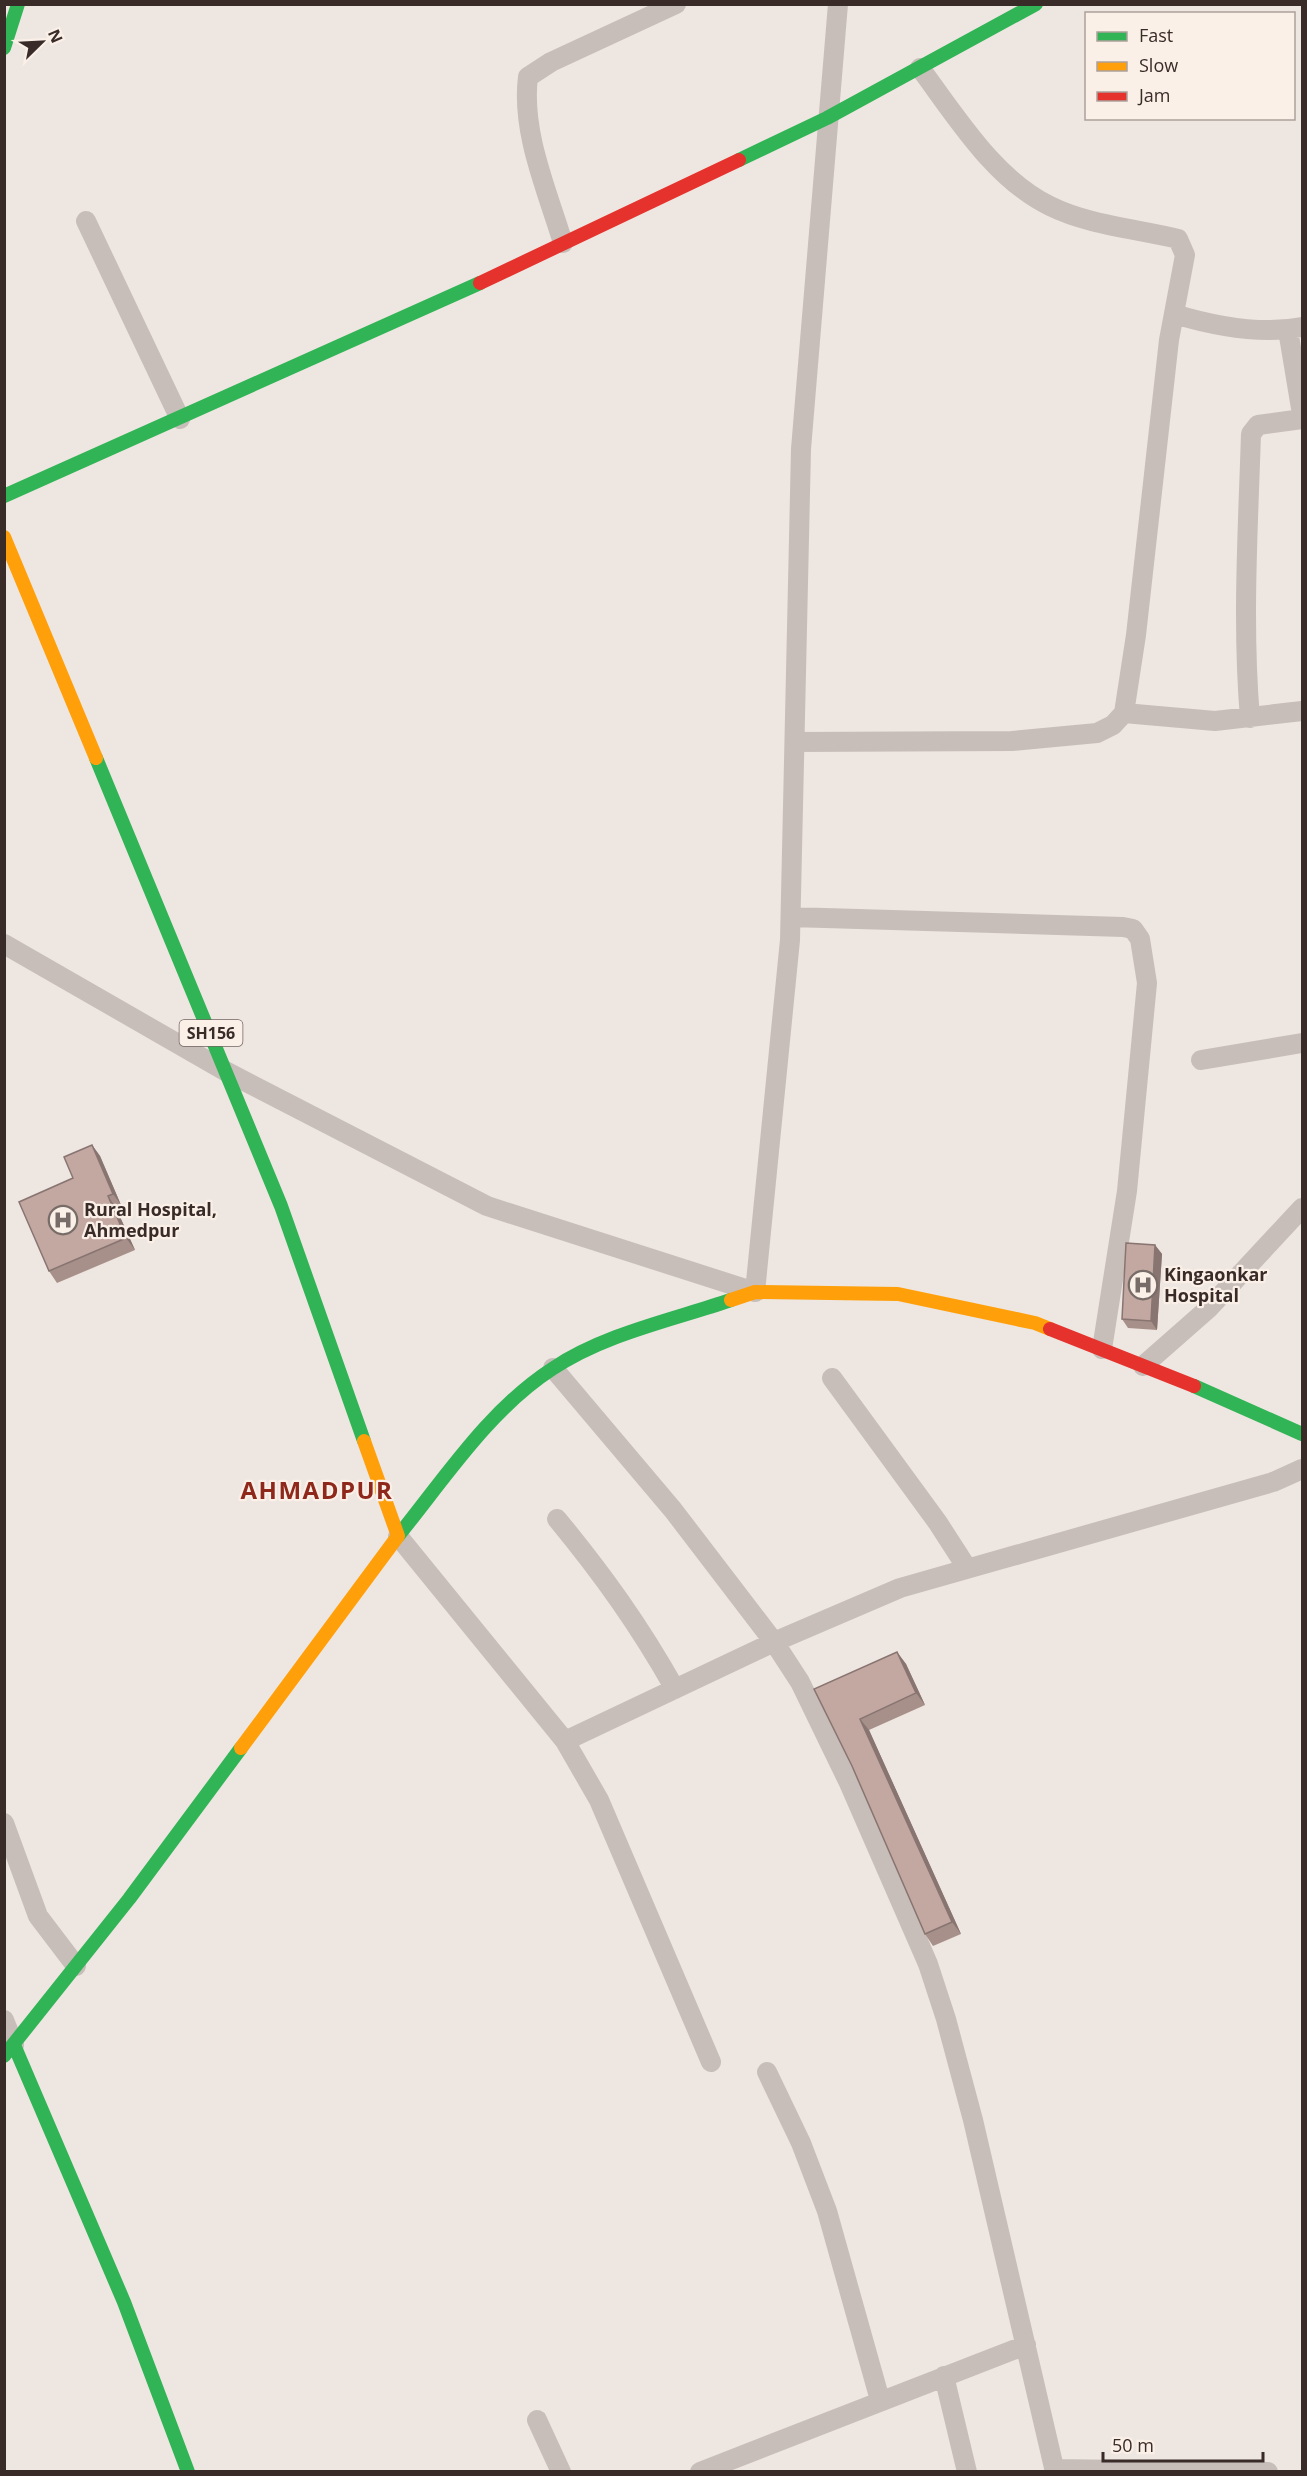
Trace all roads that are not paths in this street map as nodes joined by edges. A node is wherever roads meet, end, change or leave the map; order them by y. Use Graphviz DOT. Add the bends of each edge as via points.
graph roads {
  1 [pos="18,4"];
  2 [pos="676,4"];
  3 [pos="838,4"];
  4 [pos="1036,4"];
  5 [pos="4,48"];
  6 [pos="920,68"];
  7 [pos="827,118"];
  8 [pos="86,220"];
  9 [pos="563,243"];
  10 [pos="1173,314"];
  11 [pos="1295,328"];
  12 [pos="1302,414"];
  13 [pos="180,419"];
  14 [pos="1302,419"];
  15 [pos="4,496"];
  16 [pos="4,537"];
  17 [pos="1302,711"];
  18 [pos="1125,713"];
  19 [pos="1250,718"];
  20 [pos="795,742"];
  21 [pos="791,918"];
  22 [pos="4,944"];
  23 [pos="1302,1043"];
  24 [pos="1201,1060"];
  25 [pos="227,1072"];
  26 [pos="1302,1208"];
  27 [pos="756,1292"];
  28 [pos="1102,1349"];
  29 [pos="1143,1366"];
  30 [pos="553,1368"];
  31 [pos="832,1378"];
  32 [pos="1302,1434"];
  33 [pos="1302,1469"];
  34 [pos="557,1519"];
  35 [pos="398,1536"];
  36 [pos="967,1568"];
  37 [pos="774,1642"];
  38 [pos="675,1689"];
  39 [pos="565,1741"];
  40 [pos="4,1823"];
  41 [pos="76,1966"];
  42 [pos="4,2020"];
  43 [pos="9,2051"];
  44 [pos="711,2062"];
  45 [pos="767,2072"];
  46 [pos="1026,2345"];
  47 [pos="944,2376"];
  48 [pos="880,2400"];
  49 [pos="537,2420"];
  50 [pos="1055,2470"];
  51 [pos="188,2472"];
  52 [pos="561,2472"];
  53 [pos="700,2472"];
  54 [pos="967,2472"];
  55 [pos="1268,2472"];
  1 -- 5 [label="main road"];
  2 -- 9 [label="street" via="551,62 528,77 525,96 530,132"];
  3 -- 7 [label="street"];
  4 -- 6 [label="main road"];
  6 -- 7 [label="main road"];
  6 -- 10 [label="street" via="991,159 1020,187 1050,206 1178,239 1185,255"];
  7 -- 9 [label="main road"];
  7 -- 20 [label="street" via="801,449"];
  8 -- 13 [label="street"];
  9 -- 13 [label="main road"];
  10 -- 11 [label="street" via="1231,327"];
  10 -- 18 [label="street"];
  11 -- 12 [label="street"];
  13 -- 15 [label="main road"];
  14 -- 19 [label="street" via="1258,425 1251,435 1246,587"];
  16 -- 25 [label="main road, SH156"];
  17 -- 19 [label="street"];
  18 -- 19 [label="street" via="1215,721"];
  18 -- 20 [label="street" via="1097,733 1022,740"];
  20 -- 21 [label="street"];
  21 -- 27 [label="street"];
  21 -- 28 [label="street" via="1133,929 1140,939 1147,983 1127,1191"];
  22 -- 25 [label="street"];
  23 -- 24 [label="street"];
  25 -- 27 [label="street" via="487,1206"];
  25 -- 35 [label="main road, SH156" via="281,1206"];
  26 -- 29 [label="street" via="1209,1308"];
  27 -- 28 [label="main road" via="898,1294 1035,1323"];
  27 -- 30 [label="main road" via="610,1340"];
  28 -- 29 [label="main road"];
  29 -- 32 [label="main road"];
  30 -- 35 [label="main road" via="510,1401"];
  30 -- 37 [label="street" via="673,1510"];
  31 -- 36 [label="street"];
  33 -- 36 [label="street" via="1273,1482"];
  34 -- 38 [label="street" via="644,1633"];
  35 -- 39 [label="street"];
  35 -- 41 [label="main road"];
  36 -- 37 [label="street" via="900,1588"];
  37 -- 38 [label="street"];
  37 -- 46 [label="street" via="800,1682 844,1773 927,1964 973,2120"];
  38 -- 39 [label="street"];
  39 -- 44 [label="street" via="599,1800"];
  40 -- 41 [label="street" via="38,1916"];
  41 -- 43 [label="main road"];
  42 -- 43 [label="street"];
  43 -- 51 [label="main road" via="124,2302"];
  45 -- 48 [label="street" via="801,2143 827,2211"];
  46 -- 47 [label="street"];
  46 -- 50 [label="street"];
  47 -- 48 [label="street"];
  47 -- 54 [label="street"];
  48 -- 53 [label="street"];
  49 -- 52 [label="street"];
  50 -- 55 [label="street"];
}
